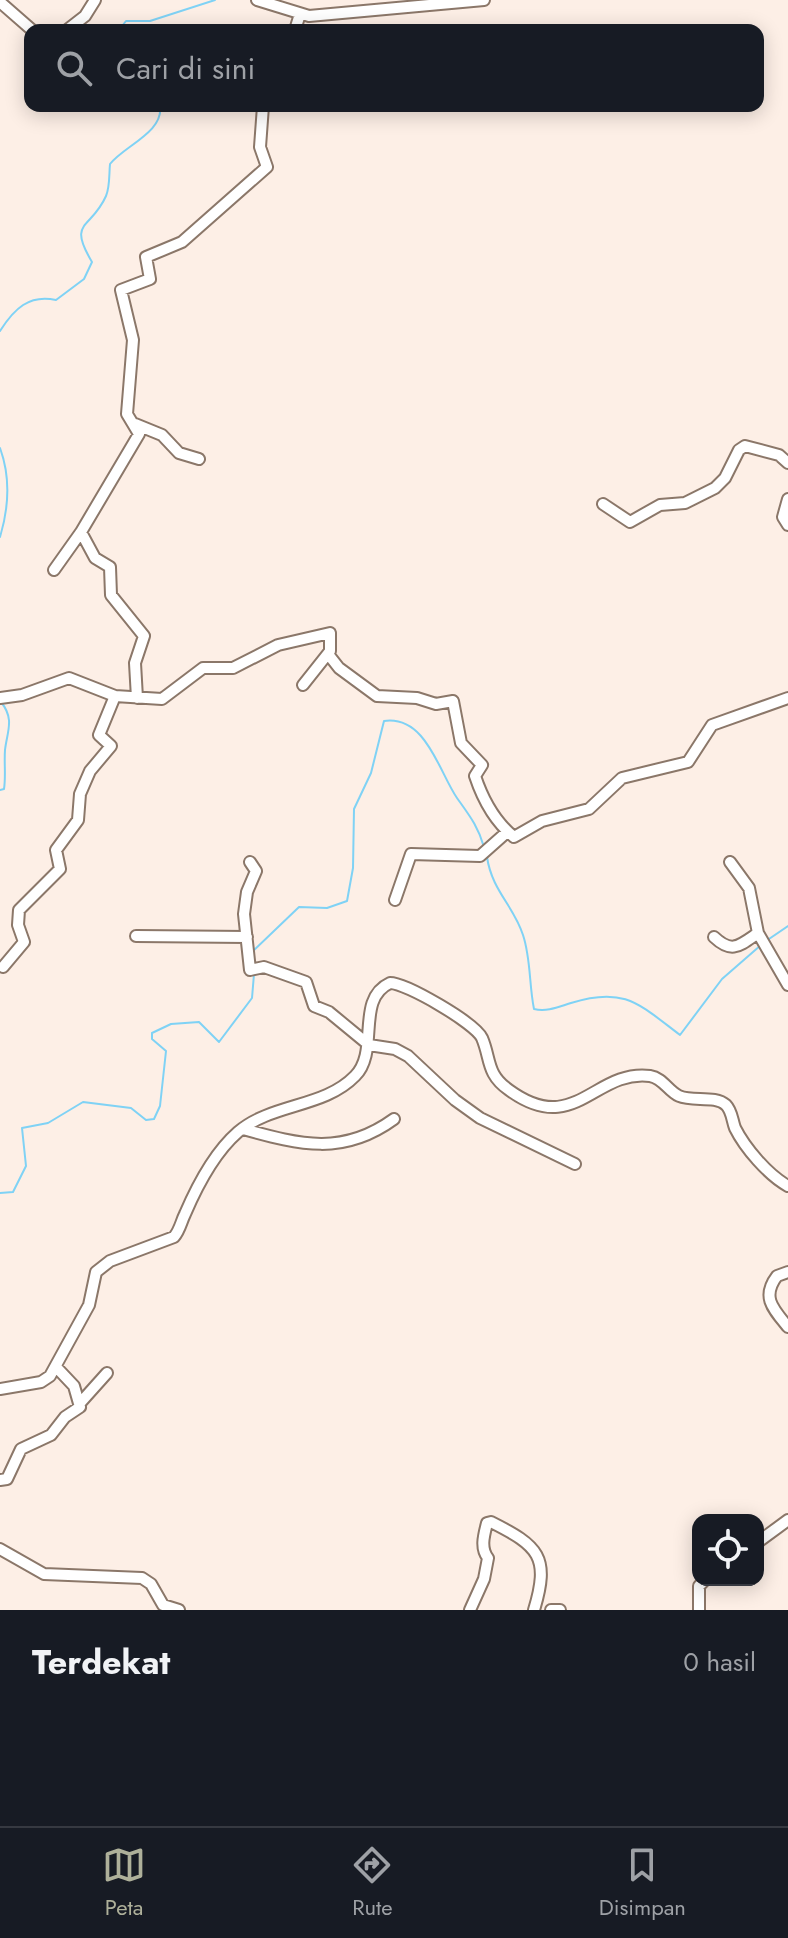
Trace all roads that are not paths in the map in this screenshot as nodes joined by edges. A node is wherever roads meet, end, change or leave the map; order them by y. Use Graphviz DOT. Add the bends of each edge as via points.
graph roads {
  1 [pos="257,0"];
  2 [pos="352,0"];
  3 [pos="484,0"];
  4 [pos="94,1"];
  5 [pos="0,2"];
  6 [pos="352,12"];
  7 [pos="300,14"];
  8 [pos="25,24"];
  9 [pos="75,24"];
  10 [pos="297,24"];
  11 [pos="263,112"];
  12 [pos="133,424"];
  13 [pos="199,459"];
  14 [pos="788,463"];
  15 [pos="788,499"];
  16 [pos="603,504"];
  17 [pos="788,525"];
  18 [pos="81,532"];
  19 [pos="54,570"];
  20 [pos="328,654"];
  21 [pos="303,685"];
  22 [pos="115,696"];
  23 [pos="1,698"];
  24 [pos="137,698"];
  25 [pos="788,698"];
  26 [pos="507,832"];
  27 [pos="250,862"];
  28 [pos="730,862"];
  29 [pos="395,900"];
  30 [pos="758,933"];
  31 [pos="136,936"];
  32 [pos="247,937"];
  33 [pos="714,937"];
  34 [pos="3,967"];
  35 [pos="788,985"];
  36 [pos="369,1045"];
  37 [pos="394,1119"];
  38 [pos="243,1129"];
  39 [pos="575,1164"];
  40 [pos="786,1185"];
  41 [pos="788,1272"];
  42 [pos="788,1327"];
  43 [pos="57,1368"];
  44 [pos="107,1373"];
  45 [pos="0,1389"];
  46 [pos="81,1402"];
  47 [pos="0,1480"];
  48 [pos="788,1520"];
  49 [pos="764,1538"];
  50 [pos="0,1549"];
  51 [pos="699,1586"];
  52 [pos="179,1610"];
  53 [pos="470,1610"];
  54 [pos="534,1610"];
  55 [pos="551,1610"];
  56 [pos="560,1610"];
  57 [pos="699,1610"];
  1 -- 7 [label="street"];
  2 -- 6 [label="street"];
  3 -- 6 [label="street"];
  4 -- 9 [label="street"];
  5 -- 8 [label="street"];
  6 -- 7 [label="street"];
  7 -- 10 [label="street"];
  11 -- 12 [label="street" via="260,147 267,167 182,242 146,257 150,279 121,289 133,340 126,403"];
  12 -- 13 [label="street" via="150,423 179,453"];
  12 -- 18 [label="street" via="139,437"];
  14 -- 16 [label="street" via="779,455 745,446 725,478 691,501 660,505 630,522"];
  15 -- 17 [label="street" via="783,517"];
  18 -- 19 [label="street"];
  18 -- 24 [label="street" via="95,558 110,567 111,595 144,636 135,663"];
  20 -- 21 [label="street"];
  20 -- 24 [label="street" via="331,635 310,635 278,645 239,667 203,668 162,699"];
  20 -- 26 [label="street" via="377,696 436,704 453,701 461,743 482,764 475,775 482,796"];
  22 -- 23 [label="street" via="69,678"];
  22 -- 24 [label="street"];
  22 -- 34 [label="street" via="99,735 111,746 90,771 80,794 78,820 56,850 60,869 19,910 24,942"];
  25 -- 26 [label="street" via="712,725 688,762 622,778 589,809 542,821 516,837"];
  26 -- 29 [label="street" via="480,856 411,854"];
  27 -- 32 [label="street" via="256,871 245,902"];
  28 -- 30 [label="street" via="749,888"];
  30 -- 33 [label="street" via="734,949"];
  30 -- 35 [label="street"];
  31 -- 32 [label="street"];
  32 -- 36 [label="street" via="250,970 264,967 306,982 314,1006"];
  36 -- 38 [label="street" via="361,1068 347,1083"];
  36 -- 39 [label="street" via="408,1056 480,1118"];
  36 -- 40 [label="street" via="377,992 390,983 400,984 472,1026 481,1037 490,1069 507,1090 522,1098 568,1107 620,1080 652,1076 680,1097 728,1106 749,1149"];
  37 -- 38 [label="street" via="368,1136 336,1145"];
  38 -- 43 [label="street" via="211,1164 174,1237 110,1261 96,1272 89,1305"];
  41 -- 42 [label="street" via="777,1276 768,1292 771,1306"];
  43 -- 45 [label="street" via="44,1381"];
  43 -- 46 [label="street"];
  44 -- 46 [label="street"];
  46 -- 47 [label="street" via="51,1435 21,1449 7,1479"];
  48 -- 49 [label="street"];
  50 -- 52 [label="street" via="44,1574 142,1578 163,1605"];
  51 -- 57 [label="street"];
  53 -- 54 [label="street" via="486,1573 484,1538 491,1522 528,1543 542,1562"];
  55 -- 56 [label="street"];
}
